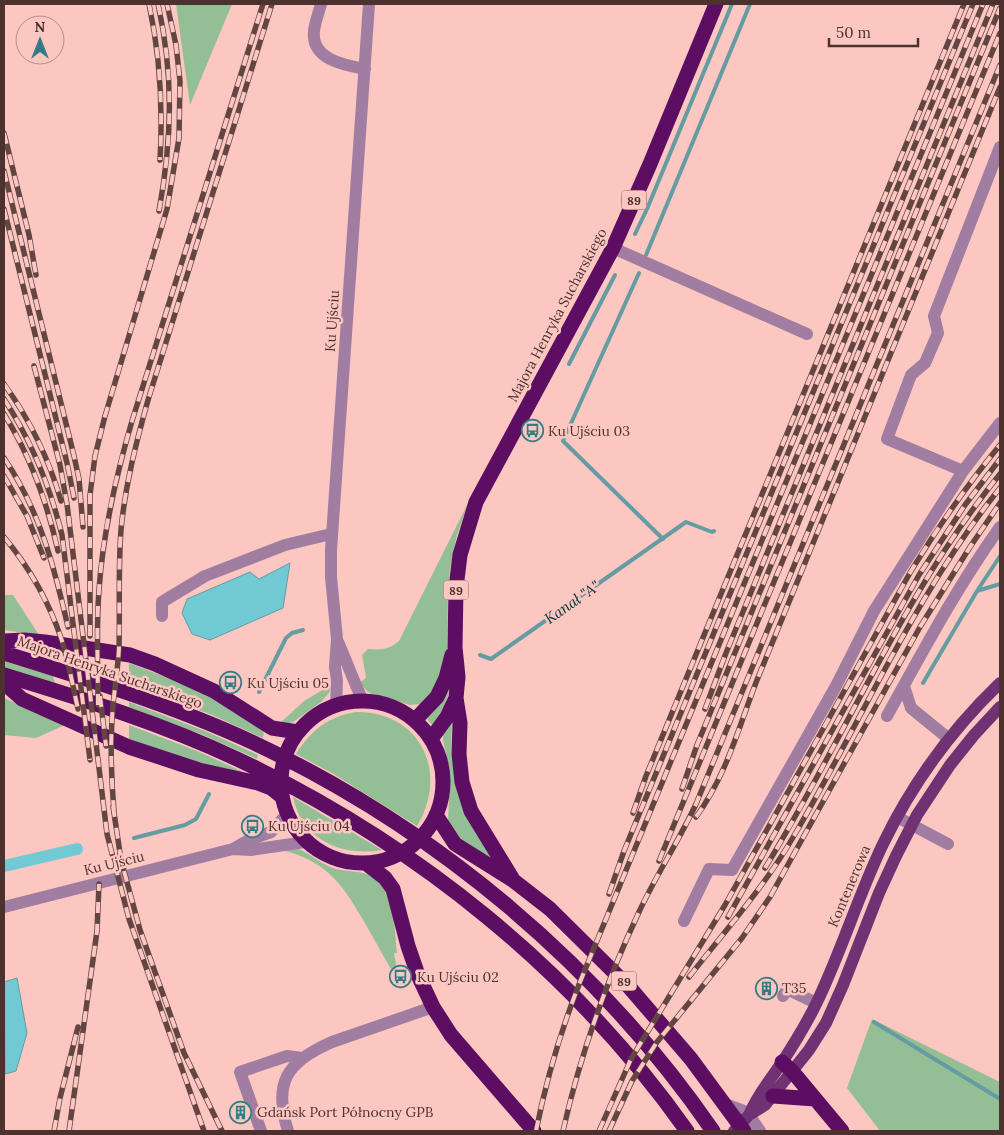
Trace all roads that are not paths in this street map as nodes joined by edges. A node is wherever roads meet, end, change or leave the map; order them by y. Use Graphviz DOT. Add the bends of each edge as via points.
graph roads {
  1 [pos="321,4"];
  2 [pos="369,4"];
  3 [pos="716,4"];
  4 [pos="365,69"];
  5 [pos="1000,147"];
  6 [pos="613,248"];
  7 [pos="808,334"];
  8 [pos="1000,423"];
  9 [pos="964,471"];
  10 [pos="1000,527"];
  11 [pos="331,534"];
  12 [pos="162,616"];
  13 [pos="337,639"];
  14 [pos="4,641"];
  15 [pos="454,647"];
  16 [pos="4,653"];
  17 [pos="4,675"];
  18 [pos="4,683"];
  19 [pos="1000,683"];
  20 [pos="904,686"];
  21 [pos="456,698"];
  22 [pos="364,701"];
  23 [pos="336,705"];
  24 [pos="1000,707"];
  25 [pos="887,716"];
  26 [pos="415,720"];
  27 [pos="298,732"];
  28 [pos="431,739"];
  29 [pos="949,739"];
  30 [pos="281,796"];
  31 [pos="286,815"];
  32 [pos="436,815"];
  33 [pos="897,817"];
  34 [pos="912,825"];
  35 [pos="305,842"];
  36 [pos="948,844"];
  37 [pos="232,849"];
  38 [pos="366,864"];
  39 [pos="514,881"];
  40 [pos="4,907"];
  41 [pos="684,921"];
  42 [pos="784,996"];
  43 [pos="816,1003"];
  44 [pos="433,1007"];
  45 [pos="302,1058"];
  46 [pos="787,1066"];
  47 [pos="773,1096"];
  48 [pos="815,1099"];
  49 [pos="723,1103"];
  50 [pos="750,1115"];
  51 [pos="260,1131"];
  52 [pos="288,1131"];
  53 [pos="534,1131"];
  54 [pos="686,1131"];
  55 [pos="713,1131"];
  56 [pos="734,1131"];
  57 [pos="744,1131"];
  58 [pos="760,1131"];
  59 [pos="842,1131"];
  1 -- 4 [label="street" via="314,32 322,53 332,61"];
  2 -- 4 [label="street, Ku Ujściu"];
  3 -- 6 [label="highway, Majora Henryka Sucharskiego / 89"];
  4 -- 11 [label="street, Ku Ujściu"];
  5 -- 9 [label="street" via="934,316 938,334 925,363 911,375 886,439"];
  6 -- 7 [label="street"];
  6 -- 15 [label="highway, Majora Henryka Sucharskiego / 89" via="476,502 460,555"];
  8 -- 9 [label="street"];
  9 -- 41 [label="street" via="874,611 836,686 732,870 709,869"];
  10 -- 20 [label="street" via="938,622"];
  11 -- 12 [label="street" via="285,545 205,576 162,602"];
  11 -- 13 [label="street, Ku Ujściu"];
  13 -- 22 [label="street, Ku Ujściu"];
  13 -- 23 [label="street, Ku Ujściu"];
  14 -- 27 [label="highway" via="45,642 130,656 214,691 272,728"];
  15 -- 21 [label="highway, Majora Henryka Sucharskiego / 89" via="458,678"];
  15 -- 26 [label="highway, Majora Henryka Sucharskiego / 89" via="437,697"];
  16 -- 55 [label="highway, Majora Henryka Sucharskiego" via="130,693 208,723 286,759 416,836 493,894 588,981 648,1047"];
  17 -- 54 [label="highway" via="130,716 200,743 276,778 413,860 536,959 596,1020"];
  18 -- 30 [label="highway" via="22,699 130,747 199,770 258,783"];
  19 -- 29 [label="main road, Kontenerowa"];
  20 -- 25 [label="street"];
  20 -- 29 [label="street" via="912,708"];
  21 -- 28 [label="highway, Majora Henryka Sucharskiego"];
  21 -- 39 [label="highway, 89" via="462,782 471,811"];
  22 -- 23 [label="highway"];
  22 -- 26 [label="highway" via="400,710"];
  23 -- 27 [label="highway" via="312,718"];
  24 -- 34 [label="main road, Kontenerowa" via="950,765"];
  26 -- 28 [label="highway"];
  27 -- 30 [label="highway" via="282,766"];
  28 -- 32 [label="highway" via="441,768 442,785"];
  29 -- 33 [label="main road, Kontenerowa"];
  30 -- 31 [label="highway"];
  31 -- 35 [label="highway"];
  31 -- 37 [label="street, Ku Ujściu" via="271,832"];
  32 -- 38 [label="highway" via="409,849 389,859"];
  32 -- 39 [label="highway" via="455,844"];
  33 -- 34 [label="street"];
  33 -- 43 [label="main road, Kontenerowa" via="882,845"];
  34 -- 36 [label="street"];
  34 -- 46 [label="main road, Kontenerowa" via="879,893 826,1023 809,1050"];
  35 -- 37 [label="street, Ku Ujściu" via="251,850"];
  35 -- 38 [label="highway" via="331,857"];
  37 -- 40 [label="street, Ku Ujściu"];
  38 -- 44 [label="highway" via="386,878 393,889 408,946"];
  39 -- 49 [label="highway, 89" via="550,909 630,988"];
  42 -- 43 [label="street" via="787,989"];
  43 -- 46 [label="main road, Kontenerowa"];
  44 -- 45 [label="street" via="332,1042"];
  44 -- 53 [label="highway" via="451,1035"];
  45 -- 51 [label="street" via="287,1056 240,1072"];
  45 -- 52 [label="street" via="284,1081 282,1098"];
  46 -- 47 [label="main road, Kontenerowa"];
  46 -- 48 [label="highway"];
  46 -- 50 [label="main road, Kontenerowa" via="756,1099"];
  47 -- 48 [label="highway"];
  47 -- 50 [label="main road, Kontenerowa"];
  48 -- 59 [label="highway"];
  49 -- 57 [label="highway, 89"];
  49 -- 58 [label="street" via="747,1112"];
  50 -- 56 [label="main road, Kontenerowa"];
}
